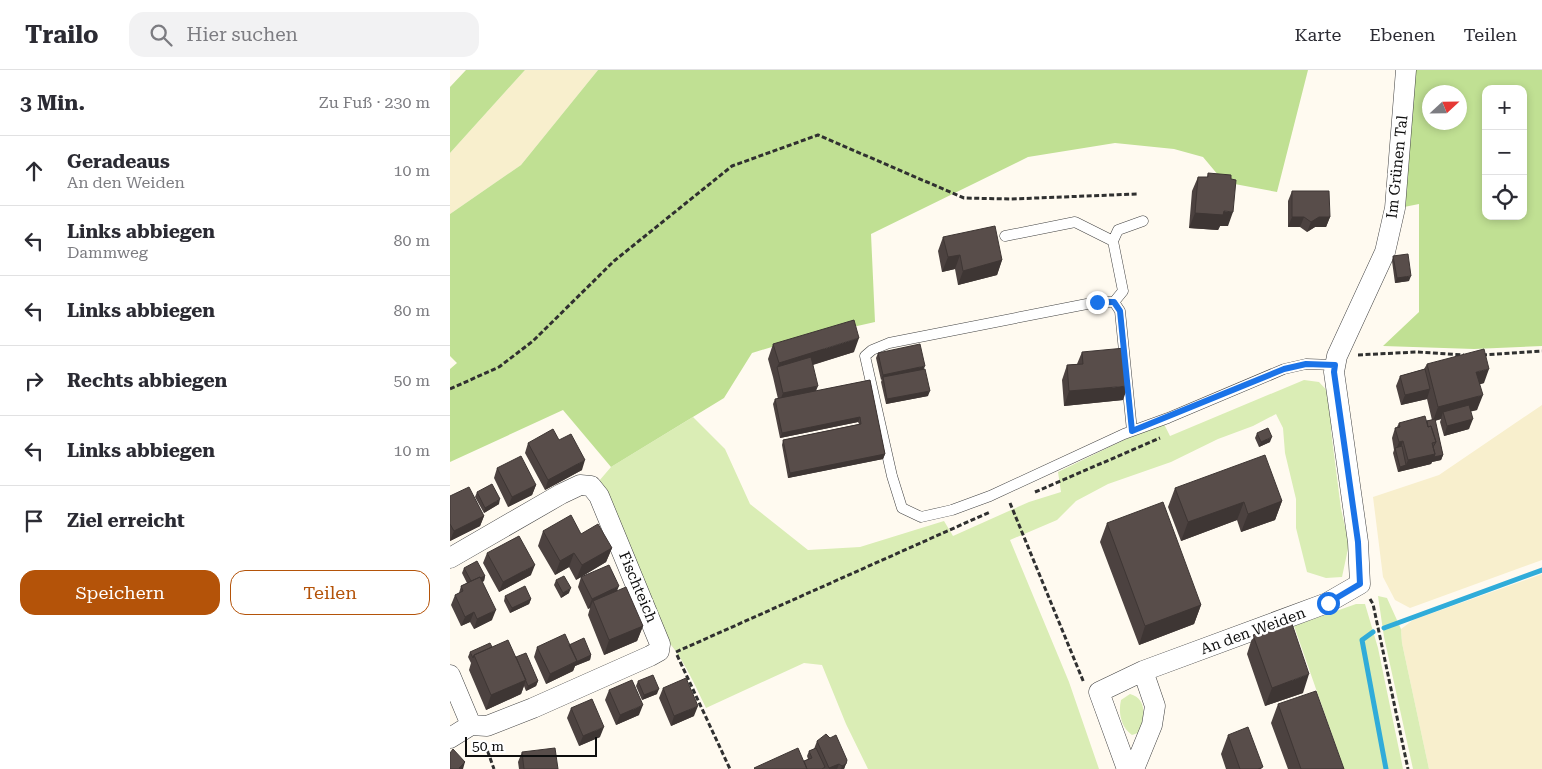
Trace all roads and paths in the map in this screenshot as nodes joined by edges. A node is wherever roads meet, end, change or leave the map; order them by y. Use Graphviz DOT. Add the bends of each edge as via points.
graph roads {
  1 [pos="1406,70"];
  2 [pos="1137,194"];
  3 [pos="1143,221"];
  4 [pos="1005,236"];
  5 [pos="1113,241"];
  6 [pos="1114,302"];
  7 [pos="1542,351"];
  8 [pos="1468,355"];
  9 [pos="1477,356"];
  10 [pos="1335,364"];
  11 [pos="450,389"];
  12 [pos="1132,431"];
  13 [pos="1010,503"];
  14 [pos="450,558"];
  15 [pos="1360,584"];
  16 [pos="676,652"];
  17 [pos="1143,671"];
  18 [pos="450,675"];
  19 [pos="1099,692"];
  20 [pos="471,725"];
  21 [pos="450,738"];
  22 [pos="730,769"];
  23 [pos="1127,769"];
  24 [pos="1134,769"];
  25 [pos="1408,769"];
  1 -- 10 [label="street, Im Grünen Tal" via="1395,208 1385,252"];
  2 -- 11 [label="path" via="964,198 818,135 732,166 614,261 533,341 499,368"];
  3 -- 5 [label="lane" via="1118,230"];
  4 -- 5 [label="lane" via="1075,222"];
  5 -- 6 [label="lane" via="1123,290"];
  6 -- 12 [label="lane" via="1120,311"];
  6 -- 12 [label="lane" via="1078,305 889,343 866,356 902,508 921,517 990,496"];
  7 -- 9 [label="path"];
  8 -- 10 [label="path" via="1417,352"];
  10 -- 12 [label="lane" via="1306,364 1284,369"];
  10 -- 15 [label="street" via="1358,542"];
  13 -- 19 [label="path" via="1081,681"];
  14 -- 20 [label="street, Fischteich" via="561,494 580,485 591,486 599,496 660,644 659,651 650,656 533,708 487,726"];
  15 -- 17 [label="street, An den Weiden" via="1328,603"];
  15 -- 25 [label="path" via="1373,604"];
  16 -- 22 [label="path"];
  17 -- 19 [label="street, An den Weiden"];
  17 -- 24 [label="street" via="1155,706 1152,725"];
  18 -- 20 [label="street"];
  19 -- 23 [label="street"];
  20 -- 21 [label="street, Fischteich"];
}
